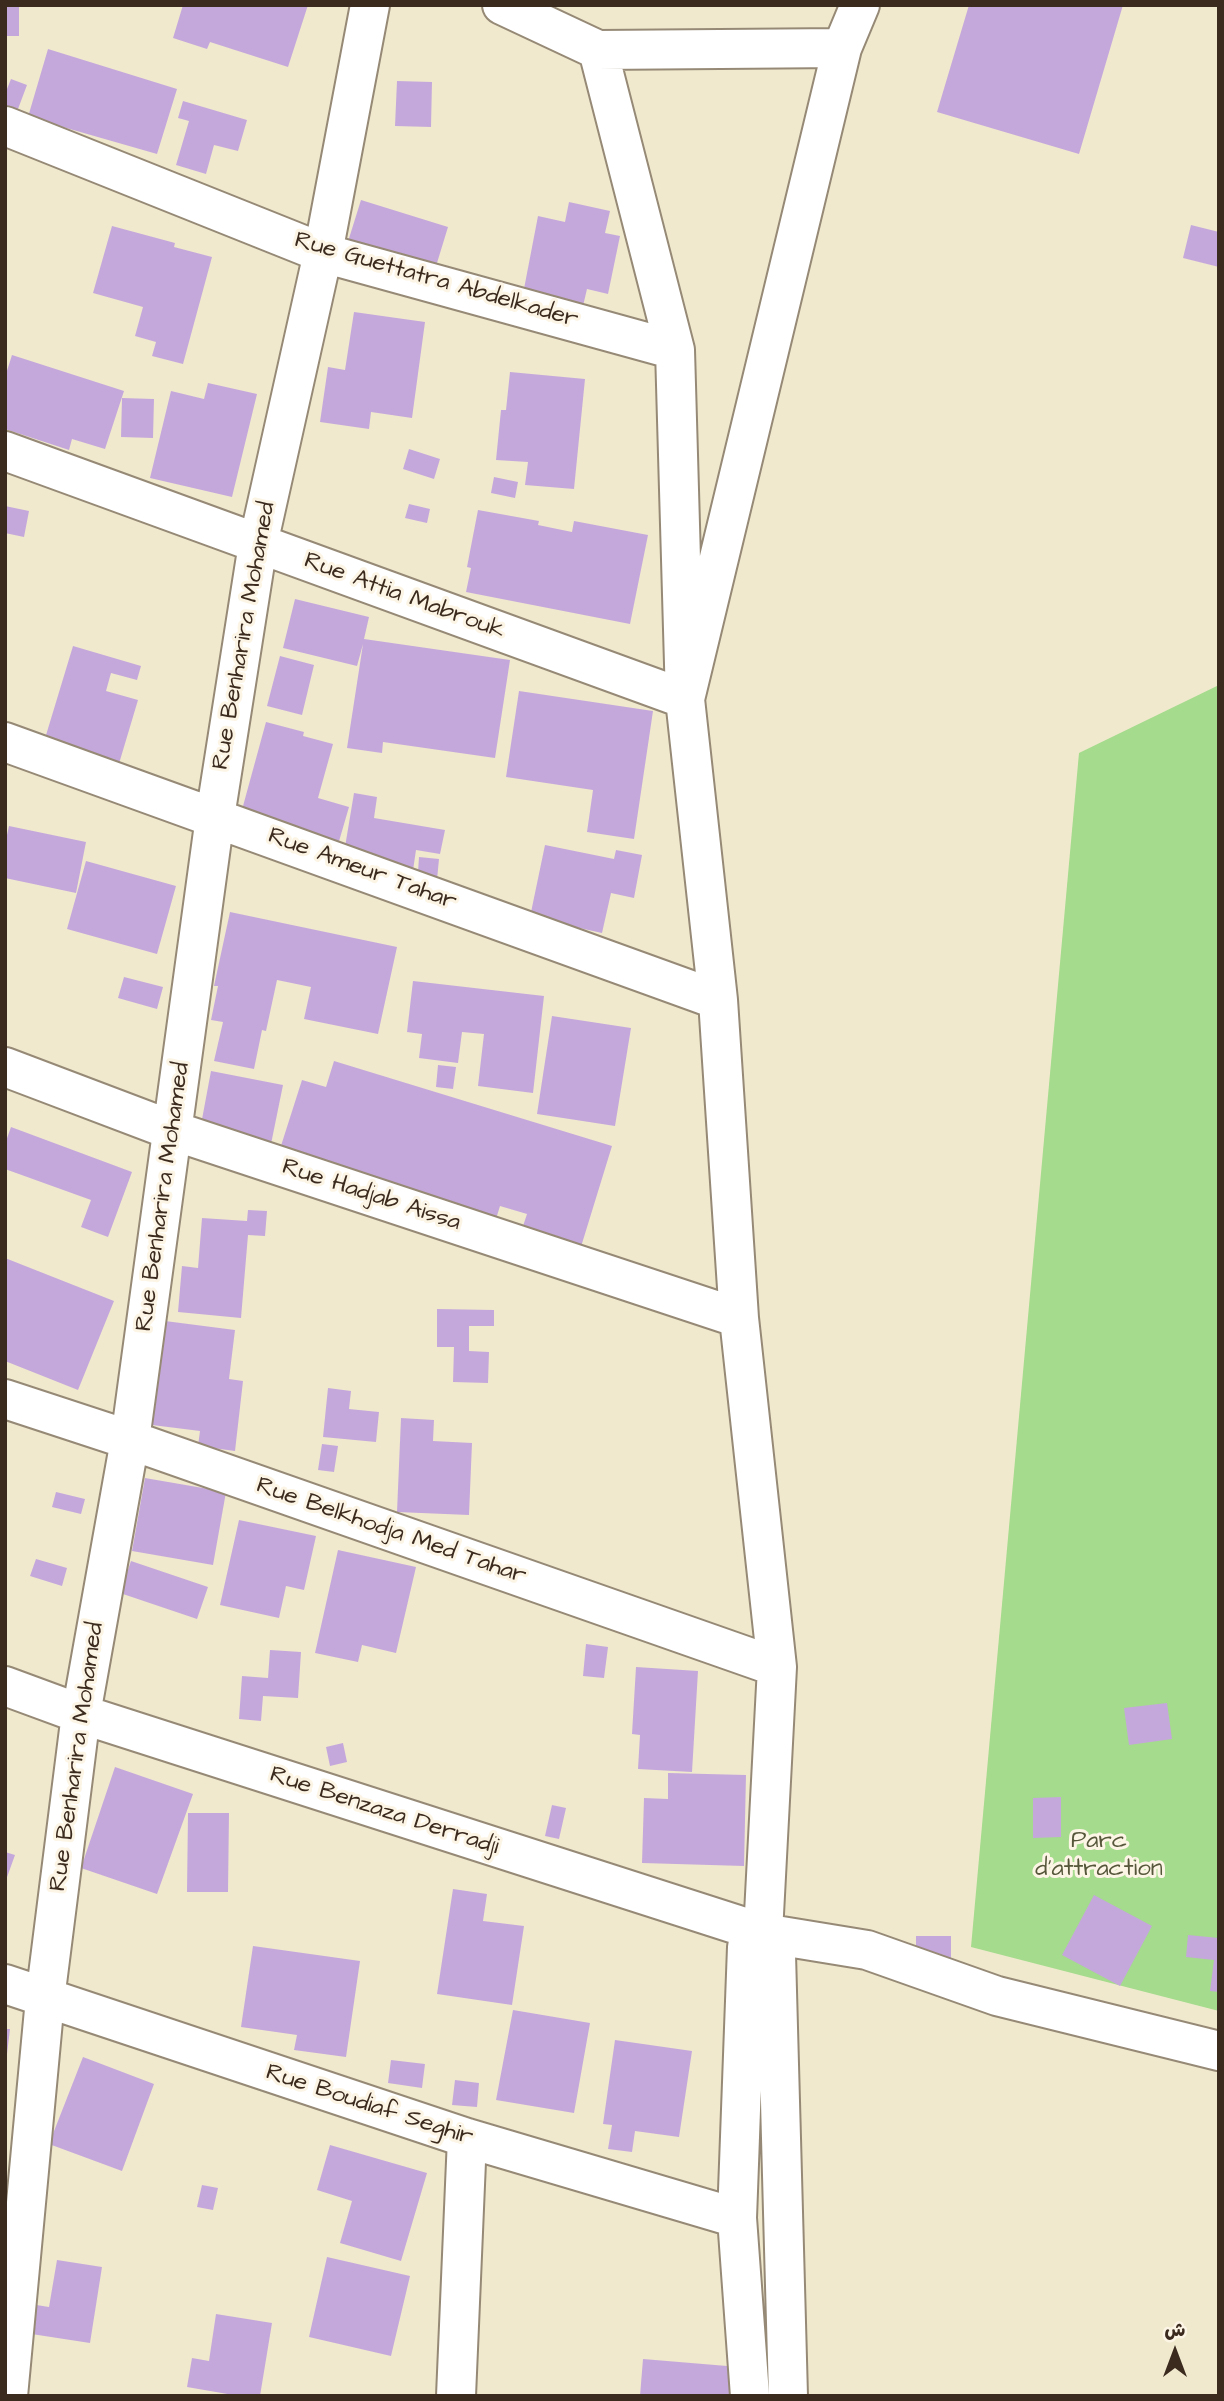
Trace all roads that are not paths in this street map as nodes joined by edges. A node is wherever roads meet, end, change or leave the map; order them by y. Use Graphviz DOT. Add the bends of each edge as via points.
graph roads {
  1 [pos="370,5"];
  2 [pos="502,5"];
  3 [pos="860,5"];
  4 [pos="842,48"];
  5 [pos="598,50"];
  6 [pos="5,126"];
  7 [pos="323,253"];
  8 [pos="675,350"];
  9 [pos="5,451"];
  10 [pos="258,544"];
  11 [pos="685,699"];
  12 [pos="5,742"];
  13 [pos="215,817"];
  14 [pos="718,1000"];
  15 [pos="5,1068"];
  16 [pos="174,1131"];
  17 [pos="739,1318"];
  18 [pos="5,1399"];
  19 [pos="130,1440"];
  20 [pos="777,1667"];
  21 [pos="5,1686"];
  22 [pos="81,1714"];
  23 [pos="763,1933"];
  24 [pos="5,1984"];
  25 [pos="45,1999"];
  26 [pos="1219,2051"];
  27 [pos="467,2138"];
  28 [pos="737,2218"];
  29 [pos="8,2396"];
  30 [pos="456,2396"];
  31 [pos="750,2396"];
  32 [pos="788,2396"];
  1 -- 7 [label="street, Rue Benharira Mohamed"];
  2 -- 5 [label="street"];
  3 -- 4 [label="street"];
  4 -- 5 [label="street"];
  4 -- 11 [label="street"];
  5 -- 8 [label="street"];
  6 -- 7 [label="street, Rue Guettatra Abdelkader"];
  7 -- 8 [label="street, Rue Guettatra Abdelkader"];
  7 -- 10 [label="street, Rue Benharira Mohamed"];
  8 -- 11 [label="street"];
  9 -- 10 [label="street, Rue Attia Mabrouk"];
  10 -- 11 [label="street, Rue Attia Mabrouk"];
  10 -- 13 [label="street, Rue Benharira Mohamed"];
  11 -- 14 [label="street"];
  12 -- 13 [label="street, Rue Ameur Tahar"];
  13 -- 14 [label="street, Rue Ameur Tahar"];
  13 -- 16 [label="street, Rue Benharira Mohamed"];
  14 -- 17 [label="street"];
  15 -- 16 [label="street, Rue Hadjab Aissa"];
  16 -- 17 [label="street, Rue Hadjab Aissa"];
  16 -- 19 [label="street, Rue Benharira Mohamed"];
  17 -- 20 [label="street"];
  18 -- 19 [label="street, Rue Belkhodja Med Tahar"];
  19 -- 20 [label="street, Rue Belkhodja Med Tahar"];
  19 -- 22 [label="street, Rue Benharira Mohamed"];
  20 -- 23 [label="street"];
  21 -- 22 [label="street, Rue Benzaza Derradji"];
  22 -- 23 [label="street, Rue Benzaza Derradji"];
  22 -- 25 [label="street, Rue Benharira Mohamed"];
  23 -- 26 [label="street, Rue Benzaza Derradji" via="867,1951 997,1996"];
  23 -- 28 [label="street" via="747,1947"];
  23 -- 32 [label="street" via="776,1954"];
  24 -- 25 [label="street, Rue Boudiaf Seghir"];
  25 -- 27 [label="street, Rue Boudiaf Seghir"];
  25 -- 29 [label="street, Rue Benharira Mohamed"];
  27 -- 28 [label="street, Rue Boudiaf Seghir"];
  27 -- 30 [label="street"];
  28 -- 31 [label="street"];
}
